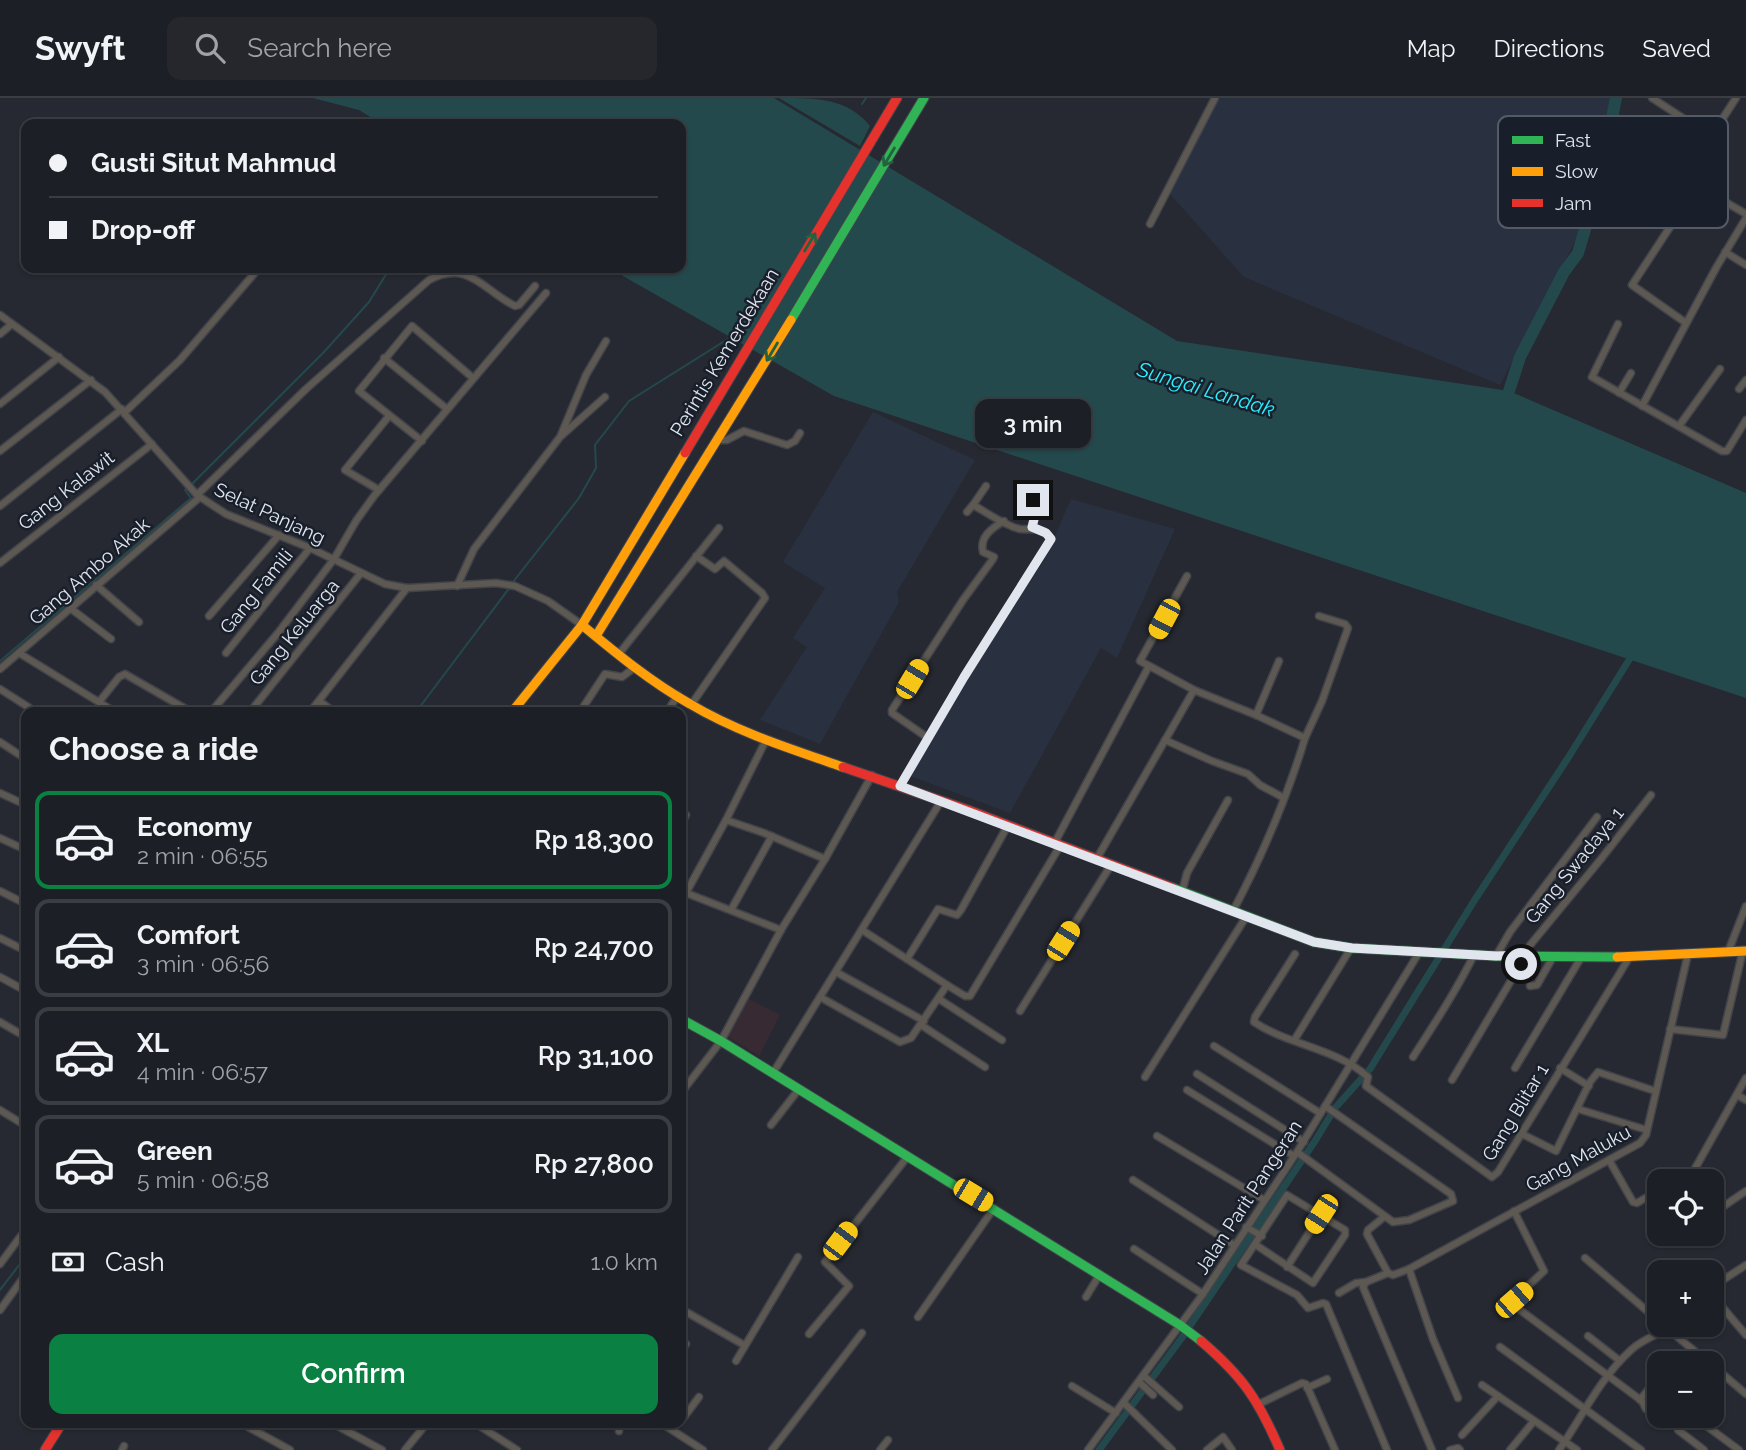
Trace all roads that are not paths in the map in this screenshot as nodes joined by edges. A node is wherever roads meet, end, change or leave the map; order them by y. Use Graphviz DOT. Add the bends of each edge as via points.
graph roads {
  1 [pos="897,98"];
  2 [pos="924,98"];
  3 [pos="1215,98"];
  4 [pos="1652,98"];
  5 [pos="1736,98"];
  6 [pos="1680,116"];
  7 [pos="1725,116"];
  8 [pos="1728,205"];
  9 [pos="1746,216"];
  10 [pos="1150,225"];
  11 [pos="1669,228"];
  12 [pos="1725,252"];
  13 [pos="1746,265"];
  14 [pos="255,273"];
  15 [pos="442,273"];
  16 [pos="461,273"];
  17 [pos="535,286"];
  18 [pos="545,293"];
  19 [pos="0,315"];
  20 [pos="1686,323"];
  21 [pos="12,324"];
  22 [pos="1618,324"];
  23 [pos="0,334"];
  24 [pos="606,341"];
  25 [pos="59,357"];
  26 [pos="384,358"];
  27 [pos="1720,369"];
  28 [pos="1631,373"];
  29 [pos="473,377"];
  30 [pos="91,380"];
  31 [pos="1746,380"];
  32 [pos="1739,389"];
  33 [pos="1619,393"];
  34 [pos="605,397"];
  35 [pos="0,404"];
  36 [pos="1642,406"];
  37 [pos="447,409"];
  38 [pos="123,410"];
  39 [pos="389,416"];
  40 [pos="1746,420"];
  41 [pos="1679,426"];
  42 [pos="800,433"];
  43 [pos="560,437"];
  44 [pos="719,440"];
  45 [pos="422,441"];
  46 [pos="152,444"];
  47 [pos="0,451"];
  48 [pos="681,458"];
  49 [pos="703,463"];
  50 [pos="986,486"];
  51 [pos="379,490"];
  52 [pos="198,496"];
  53 [pos="1033,500"];
  54 [pos="973,505"];
  55 [pos="0,506"];
  56 [pos="967,512"];
  57 [pos="1004,521"];
  58 [pos="719,527"];
  59 [pos="1032,527"];
  60 [pos="279,535"];
  61 [pos="310,548"];
  62 [pos="696,556"];
  63 [pos="334,559"];
  64 [pos="0,563"];
  65 [pos="361,573"];
  66 [pos="1187,576"];
  67 [pos="96,585"];
  68 [pos="457,586"];
  69 [pos="407,588"];
  70 [pos="70,608"];
  71 [pos="209,616"];
  72 [pos="1319,616"];
  73 [pos="139,622"];
  74 [pos="582,625"];
  75 [pos="596,636"];
  76 [pos="111,639"];
  77 [pos="19,653"];
  78 [pos="226,653"];
  79 [pos="618,655"];
  80 [pos="1279,661"];
  81 [pos="1149,666"];
  82 [pos="634,668"];
  83 [pos="0,669"];
  84 [pos="0,689"];
  85 [pos="1194,690"];
  86 [pos="678,695"];
  87 [pos="318,701"];
  88 [pos="99,702"];
  89 [pos="691,705"];
  90 [pos="28,707"];
  91 [pos="107,707"];
  92 [pos="182,707"];
  93 [pos="215,707"];
  94 [pos="254,707"];
  95 [pos="314,707"];
  96 [pos="327,707"];
  97 [pos="518,707"];
  98 [pos="583,707"];
  99 [pos="670,707"];
  100 [pos="1256,715"];
  101 [pos="928,738"];
  102 [pos="1305,738"];
  103 [pos="766,740"];
  104 [pos="1165,740"];
  105 [pos="0,742"];
  106 [pos="21,756"];
  107 [pos="872,775"];
  108 [pos="900,786"];
  109 [pos="0,793"];
  110 [pos="1651,795"];
  111 [pos="1284,798"];
  112 [pos="1228,800"];
  113 [pos="941,801"];
  114 [pos="21,803"];
  115 [pos="1597,817"];
  116 [pos="726,820"];
  117 [pos="1008,825"];
  118 [pos="772,836"];
  119 [pos="0,838"];
  120 [pos="1057,845"];
  121 [pos="21,848"];
  122 [pos="825,859"];
  123 [pos="1097,860"];
  124 [pos="1111,865"];
  125 [pos="686,888"];
  126 [pos="0,891"];
  127 [pos="1182,892"];
  128 [pos="686,894"];
  129 [pos="21,902"];
  130 [pos="1746,906"];
  131 [pos="731,910"];
  132 [pos="1233,911"];
  133 [pos="1246,917"];
  134 [pos="780,930"];
  135 [pos="862,930"];
  136 [pos="0,938"];
  137 [pos="21,948"];
  138 [pos="1352,948"];
  139 [pos="1728,951"];
  140 [pos="1744,951"];
  141 [pos="1424,952"];
  142 [pos="1295,954"];
  143 [pos="1688,954"];
  144 [pos="1474,955"];
  145 [pos="1524,955"];
  146 [pos="1496,956"];
  147 [pos="1553,956"];
  148 [pos="1583,956"];
  149 [pos="1629,957"];
  150 [pos="907,959"];
  151 [pos="836,972"];
  152 [pos="0,977"];
  153 [pos="947,985"];
  154 [pos="1530,986"];
  155 [pos="21,988"];
  156 [pos="820,997"];
  157 [pos="939,999"];
  158 [pos="1020,1011"];
  159 [pos="0,1022"];
  160 [pos="686,1022"];
  161 [pos="923,1023"];
  162 [pos="1670,1029"];
  163 [pos="21,1034"];
  164 [pos="1294,1039"];
  165 [pos="1002,1040"];
  166 [pos="721,1041"];
  167 [pos="1214,1046"];
  168 [pos="1413,1057"];
  169 [pos="1350,1065"];
  170 [pos="985,1067"];
  171 [pos="1515,1068"];
  172 [pos="1560,1068"];
  173 [pos="773,1073"];
  174 [pos="1197,1074"];
  175 [pos="1145,1077"];
  176 [pos="1746,1078"];
  177 [pos="1452,1080"];
  178 [pos="686,1086"];
  179 [pos="1589,1086"];
  180 [pos="799,1089"];
  181 [pos="1187,1090"];
  182 [pos="1655,1091"];
  183 [pos="1737,1095"];
  184 [pos="1746,1100"];
  185 [pos="1327,1107"];
  186 [pos="1578,1109"];
  187 [pos="0,1110"];
  188 [pos="1320,1114"];
  189 [pos="21,1123"];
  190 [pos="771,1125"];
  191 [pos="1647,1130"];
  192 [pos="1520,1133"];
  193 [pos="1157,1136"];
  194 [pos="1304,1142"];
  195 [pos="1297,1154"];
  196 [pos="908,1156"];
  197 [pos="1609,1160"];
  198 [pos="1695,1169"];
  199 [pos="1133,1180"];
  200 [pos="1746,1191"];
  201 [pos="1647,1197"];
  202 [pos="1264,1200"];
  203 [pos="1724,1206"];
  204 [pos="994,1208"];
  205 [pos="1514,1211"];
  206 [pos="1321,1214"];
  207 [pos="1384,1217"];
  208 [pos="1247,1228"];
  209 [pos="21,1235"];
  210 [pos="1260,1236"];
  211 [pos="1234,1245"];
  212 [pos="1256,1245"];
  213 [pos="1134,1249"];
  214 [pos="798,1256"];
  215 [pos="1585,1258"];
  216 [pos="0,1264"];
  217 [pos="1746,1265"];
  218 [pos="1287,1267"];
  219 [pos="1409,1269"];
  220 [pos="1388,1273"];
  221 [pos="1100,1274"];
  222 [pos="1724,1279"];
  223 [pos="21,1281"];
  224 [pos="1366,1282"];
  225 [pos="1339,1293"];
  226 [pos="1203,1294"];
  227 [pos="1086,1297"];
  228 [pos="1724,1309"];
  229 [pos="0,1310"];
  230 [pos="1647,1311"];
  231 [pos="686,1312"];
  232 [pos="918,1317"];
  233 [pos="1185,1328"];
  234 [pos="862,1333"];
  235 [pos="809,1334"];
  236 [pos="1746,1335"];
  237 [pos="1588,1336"];
  238 [pos="1651,1337"];
  239 [pos="1680,1337"];
  240 [pos="744,1345"];
  241 [pos="1500,1347"];
  242 [pos="1696,1351"];
  243 [pos="736,1360"];
  244 [pos="1620,1361"];
  245 [pos="1609,1376"];
  246 [pos="1724,1376"];
  247 [pos="1327,1379"];
  248 [pos="1146,1384"];
  249 [pos="1482,1385"];
  250 [pos="1072,1386"];
  251 [pos="1307,1388"];
  252 [pos="1647,1391"];
  253 [pos="1746,1394"];
  254 [pos="1498,1396"];
  255 [pos="699,1397"];
  256 [pos="1458,1398"];
  257 [pos="1640,1400"];
  258 [pos="1125,1404"];
  259 [pos="1259,1404"];
  260 [pos="1179,1408"];
  261 [pos="1584,1410"];
  262 [pos="1647,1410"];
  263 [pos="1116,1413"];
  264 [pos="686,1414"];
  265 [pos="1534,1421"];
  266 [pos="60,1428"];
  267 [pos="250,1428"];
  268 [pos="341,1428"];
  269 [pos="423,1428"];
  270 [pos="483,1428"];
  271 [pos="670,1428"];
  272 [pos="1709,1428"];
  273 [pos="674,1430"];
  274 [pos="1678,1430"];
  275 [pos="1462,1435"];
  276 [pos="888,1440"];
  277 [pos="1565,1442"];
  278 [pos="694,1448"];
  279 [pos="1094,1448"];
  280 [pos="49,1449"];
  281 [pos="290,1450"];
  282 [pos="382,1450"];
  283 [pos="405,1450"];
  284 [pos="517,1450"];
  285 [pos="703,1450"];
  286 [pos="772,1450"];
  287 [pos="880,1450"];
  288 [pos="1172,1450"];
  289 [pos="1207,1450"];
  290 [pos="1232,1450"];
  291 [pos="1280,1450"];
  292 [pos="1335,1450"];
  293 [pos="1387,1450"];
  294 [pos="1432,1450"];
  295 [pos="1450,1450"];
  296 [pos="1460,1450"];
  297 [pos="1510,1450"];
  298 [pos="1559,1450"];
  299 [pos="1577,1450"];
  300 [pos="1641,1450"];
  301 [pos="1704,1450"];
  302 [pos="1739,1450"];
  48 -- 1 [label="main road, Perintis Kemerdekaan, one-way"];
  2 -- 44 [label="main road, one-way"];
  3 -- 10 [label="street"];
  4 -- 6 [label="street"];
  5 -- 7 [label="street"];
  8 -- 9 [label="street"];
  9 -- 12 [label="street"];
  11 -- 20 [label="street" via="1632,285"];
  12 -- 13 [label="street"];
  12 -- 20 [label="street"];
  14 -- 38 [label="street" via="180,360"];
  15 -- 52 [label="street, Gang Ambo Akak" via="306,389"];
  16 -- 17 [label="street, Gang Ambo Akak" via="515,306"];
  18 -- 29 [label="street"];
  19 -- 21 [label="street, Selat Panjang"];
  20 -- 36 [label="street"];
  21 -- 23 [label="street"];
  21 -- 25 [label="street, Selat Panjang"];
  22 -- 33 [label="street" via="1592,377"];
  24 -- 43 [label="street"];
  25 -- 30 [label="street, Selat Panjang"];
  25 -- 35 [label="street"];
  26 -- 29 [label="street" via="414,327"];
  26 -- 37 [label="street"];
  26 -- 39 [label="street" via="359,391"];
  27 -- 41 [label="street"];
  28 -- 33 [label="street"];
  29 -- 37 [label="street"];
  30 -- 38 [label="street, Selat Panjang"];
  30 -- 47 [label="street"];
  31 -- 32 [label="street"];
  33 -- 36 [label="street"];
  34 -- 43 [label="street"];
  36 -- 41 [label="street"];
  37 -- 45 [label="street"];
  38 -- 46 [label="street, Selat Panjang"];
  38 -- 55 [label="street"];
  39 -- 45 [label="street"];
  39 -- 51 [label="street" via="345,470"];
  40 -- 41 [label="street" via="1724,452"];
  42 -- 44 [label="street" via="787,445 744,431"];
  43 -- 68 [label="street" via="474,550"];
  44 -- 49 [label="main road"];
  45 -- 51 [label="street"];
  46 -- 52 [label="street, Selat Panjang"];
  46 -- 64 [label="street, Gang Kalawit"];
  48 -- 49 [label="main road"];
  48 -- 74 [label="main road, Perintis Kemerdekaan"];
  49 -- 75 [label="main road"];
  50 -- 54 [label="street"];
  51 -- 63 [label="street"];
  52 -- 60 [label="street, Selat Panjang" via="237,519"];
  52 -- 67 [label="street, Gang Ambo Akak"];
  53 -- 59 [label="street" via="1037,508"];
  54 -- 56 [label="street"];
  54 -- 57 [label="street"];
  57 -- 59 [label="street" via="1016,528"];
  57 -- 101 [label="street" via="990,530 981,549 994,558 892,710"];
  58 -- 62 [label="street"];
  59 -- 101 [label="street" via="1051,539"];
  60 -- 61 [label="street, Selat Panjang"];
  60 -- 71 [label="street"];
  61 -- 63 [label="street, Selat Panjang"];
  61 -- 78 [label="street, Gang Famili"];
  62 -- 79 [label="street"];
  62 -- 89 [label="street" via="715,569 726,563 765,598"];
  63 -- 65 [label="street, Selat Panjang"];
  63 -- 93 [label="street"];
  65 -- 69 [label="street, Selat Panjang"];
  65 -- 94 [label="street, Gang Keluarga"];
  66 -- 81 [label="street" via="1139,664"];
  67 -- 70 [label="street, Gang Ambo Akak"];
  67 -- 73 [label="street"];
  68 -- 69 [label="street, Selat Panjang"];
  68 -- 74 [label="street, Selat Panjang" via="515,586 548,601"];
  69 -- 87 [label="street"];
  70 -- 76 [label="street"];
  70 -- 77 [label="street, Gang Ambo Akak"];
  72 -- 102 [label="street" via="1348,628"];
  74 -- 75 [label="main road"];
  74 -- 97 [label="main road, Perintis Kemerdekaan"];
  75 -- 79 [label="main road"];
  77 -- 83 [label="street, Gang Ambo Akak"];
  77 -- 88 [label="street"];
  79 -- 82 [label="main road"];
  80 -- 100 [label="street"];
  81 -- 85 [label="street"];
  81 -- 120 [label="street"];
  82 -- 86 [label="main road"];
  82 -- 98 [label="street" via="622,677 605,674"];
  84 -- 90 [label="street"];
  85 -- 100 [label="street"];
  85 -- 104 [label="street"];
  86 -- 89 [label="main road"];
  86 -- 99 [label="street"];
  87 -- 95 [label="street"];
  87 -- 96 [label="street"];
  88 -- 91 [label="street"];
  88 -- 92 [label="street" via="125,674"];
  89 -- 103 [label="main road"];
  100 -- 102 [label="street"];
  101 -- 108 [label="street"];
  102 -- 111 [label="street"];
  103 -- 107 [label="main road"];
  103 -- 116 [label="street"];
  104 -- 111 [label="street" via="1248,774"];
  104 -- 123 [label="street"];
  105 -- 106 [label="street"];
  107 -- 108 [label="main road"];
  107 -- 122 [label="street"];
  108 -- 113 [label="main road"];
  109 -- 114 [label="street"];
  110 -- 145 [label="street, Gang Swadaya 1"];
  111 -- 132 [label="street"];
  112 -- 127 [label="street" via="1187,873"];
  113 -- 117 [label="main road"];
  113 -- 135 [label="street"];
  115 -- 146 [label="street"];
  116 -- 118 [label="street"];
  116 -- 125 [label="street"];
  117 -- 120 [label="main road"];
  117 -- 150 [label="street" via="961,910 957,915 938,909"];
  118 -- 122 [label="street"];
  118 -- 131 [label="street"];
  119 -- 121 [label="street"];
  120 -- 123 [label="main road"];
  120 -- 153 [label="street" via="970,996"];
  122 -- 134 [label="street"];
  123 -- 124 [label="main road"];
  124 -- 127 [label="main road"];
  124 -- 158 [label="street"];
  126 -- 129 [label="street"];
  127 -- 132 [label="main road"];
  128 -- 131 [label="street"];
  130 -- 139 [label="street"];
  131 -- 134 [label="street"];
  132 -- 133 [label="main road"];
  133 -- 138 [label="main road" via="1314,942"];
  133 -- 175 [label="street"];
  134 -- 166 [label="street"];
  135 -- 150 [label="street"];
  135 -- 151 [label="street"];
  136 -- 137 [label="street"];
  138 -- 141 [label="main road"];
  138 -- 164 [label="street"];
  139 -- 140 [label="main road"];
  139 -- 143 [label="main road"];
  140 -- 162 [label="street" via="1723,1035"];
  141 -- 144 [label="main road"];
  141 -- 169 [label="street, Jalan Parit Pangeran"];
  142 -- 164 [label="street" via="1253,1020"];
  143 -- 149 [label="main road"];
  143 -- 162 [label="street, Gang Maluku"];
  144 -- 146 [label="main road"];
  144 -- 168 [label="street"];
  145 -- 146 [label="main road"];
  145 -- 147 [label="main road"];
  145 -- 177 [label="street, Gang Swadaya 1"];
  147 -- 148 [label="main road"];
  147 -- 154 [label="street" via="1537,985"];
  148 -- 149 [label="main road"];
  148 -- 171 [label="street"];
  149 -- 172 [label="street, Gang Blitar 1"];
  150 -- 153 [label="street"];
  151 -- 156 [label="street"];
  151 -- 161 [label="street"];
  152 -- 155 [label="street"];
  153 -- 157 [label="street"];
  156 -- 161 [label="street" via="900,1042 911,1038"];
  156 -- 173 [label="street"];
  157 -- 161 [label="street"];
  157 -- 165 [label="street"];
  159 -- 163 [label="street"];
  160 -- 166 [label="main road"];
  161 -- 170 [label="street"];
  162 -- 182 [label="street, Gang Maluku"];
  164 -- 169 [label="street"];
  166 -- 173 [label="main road"];
  166 -- 178 [label="street"];
  167 -- 188 [label="street"];
  169 -- 185 [label="street, Jalan Parit Pangeran"];
  169 -- 192 [label="street, Gang Blitar 1" via="1364,1073 1366,1086 1492,1177"];
  172 -- 179 [label="street"];
  172 -- 192 [label="street, Gang Blitar 1"];
  173 -- 180 [label="main road"];
  174 -- 194 [label="street"];
  176 -- 183 [label="street"];
  179 -- 182 [label="street" via="1598,1072"];
  179 -- 186 [label="street"];
  180 -- 190 [label="street"];
  180 -- 196 [label="main road"];
  181 -- 195 [label="street"];
  182 -- 191 [label="street, Gang Maluku"];
  183 -- 184 [label="street"];
  183 -- 198 [label="street"];
  185 -- 188 [label="street, Jalan Parit Pangeran"];
  185 -- 207 [label="street" via="1452,1197 1442,1207 1409,1220 1393,1222"];
  186 -- 191 [label="street"];
  186 -- 192 [label="street" via="1556,1151"];
  187 -- 189 [label="street"];
  188 -- 194 [label="street, Jalan Parit Pangeran"];
  191 -- 197 [label="street, Gang Maluku" via="1640,1143"];
  193 -- 202 [label="street"];
  194 -- 195 [label="street, Jalan Parit Pangeran"];
  195 -- 202 [label="street, Jalan Parit Pangeran"];
  195 -- 207 [label="street"];
  196 -- 204 [label="main road"];
  196 -- 235 [label="street" via="825,1262 849,1286"];
  197 -- 201 [label="street" via="1633,1202"];
  197 -- 205 [label="street, Gang Maluku"];
  199 -- 211 [label="street"];
  200 -- 203 [label="street"];
  202 -- 208 [label="street, Jalan Parit Pangeran"];
  204 -- 221 [label="main road"];
  204 -- 232 [label="street"];
  205 -- 219 [label="street, Gang Maluku"];
  205 -- 245 [label="street" via="1544,1271 1512,1304"];
  206 -- 210 [label="street" via="1286,1196"];
  206 -- 218 [label="street"];
  206 -- 218 [label="street" via="1346,1233 1316,1280 1310,1282"];
  207 -- 220 [label="street" via="1367,1234"];
  208 -- 210 [label="street"];
  208 -- 211 [label="street, Jalan Parit Pangeran"];
  209 -- 216 [label="street"];
  210 -- 212 [label="street"];
  211 -- 226 [label="street, Jalan Parit Pangeran"];
  212 -- 218 [label="street"];
  212 -- 293 [label="street" via="1242,1267 1297,1295 1308,1308 1326,1304"];
  213 -- 226 [label="street"];
  214 -- 240 [label="street"];
  215 -- 230 [label="street"];
  217 -- 222 [label="street"];
  219 -- 220 [label="street, Gang Maluku" via="1397,1275"];
  219 -- 256 [label="street"];
  220 -- 224 [label="street"];
  221 -- 227 [label="street"];
  221 -- 233 [label="main road"];
  223 -- 229 [label="street"];
  224 -- 225 [label="street"];
  224 -- 294 [label="street" via="1363,1287 1371,1308"];
  226 -- 233 [label="street, Jalan Parit Pangeran"];
  228 -- 236 [label="street"];
  231 -- 240 [label="street"];
  233 -- 248 [label="street, Jalan Parit Pangeran"];
  233 -- 259 [label="main road"];
  234 -- 286 [label="street"];
  237 -- 244 [label="street"];
  238 -- 244 [label="street"];
  239 -- 242 [label="street"];
  240 -- 243 [label="street"];
  241 -- 261 [label="street"];
  244 -- 245 [label="street"];
  245 -- 257 [label="street"];
  245 -- 261 [label="street"];
  246 -- 253 [label="street"];
  247 -- 251 [label="street"];
  248 -- 258 [label="street, Jalan Parit Pangeran"];
  248 -- 260 [label="street"];
  249 -- 254 [label="street"];
  250 -- 263 [label="street"];
  251 -- 259 [label="street" via="1302,1383"];
  251 -- 292 [label="street"];
  252 -- 257 [label="street"];
  254 -- 265 [label="street"];
  254 -- 275 [label="street"];
  255 -- 264 [label="street"];
  257 -- 262 [label="street"];
  258 -- 263 [label="street, Jalan Parit Pangeran"];
  258 -- 288 [label="street"];
  259 -- 291 [label="main road"];
  261 -- 277 [label="street"];
  261 -- 300 [label="street"];
  263 -- 279 [label="street, Jalan Parit Pangeran"];
  265 -- 277 [label="street"];
  265 -- 297 [label="street"];
  266 -- 280 [label="main road"];
  267 -- 281 [label="street"];
  268 -- 282 [label="street"];
  269 -- 283 [label="street"];
  270 -- 284 [label="street"];
  271 -- 273 [label="street"];
  272 -- 302 [label="street"];
  273 -- 278 [label="street"];
  274 -- 301 [label="street"];
  276 -- 287 [label="street"];
  277 -- 298 [label="street"];
  277 -- 299 [label="street"];
  278 -- 285 [label="street"];
  289 -- 290 [label="street" via="1223,1437"];
  295 -- 296 [label="street"];
}
